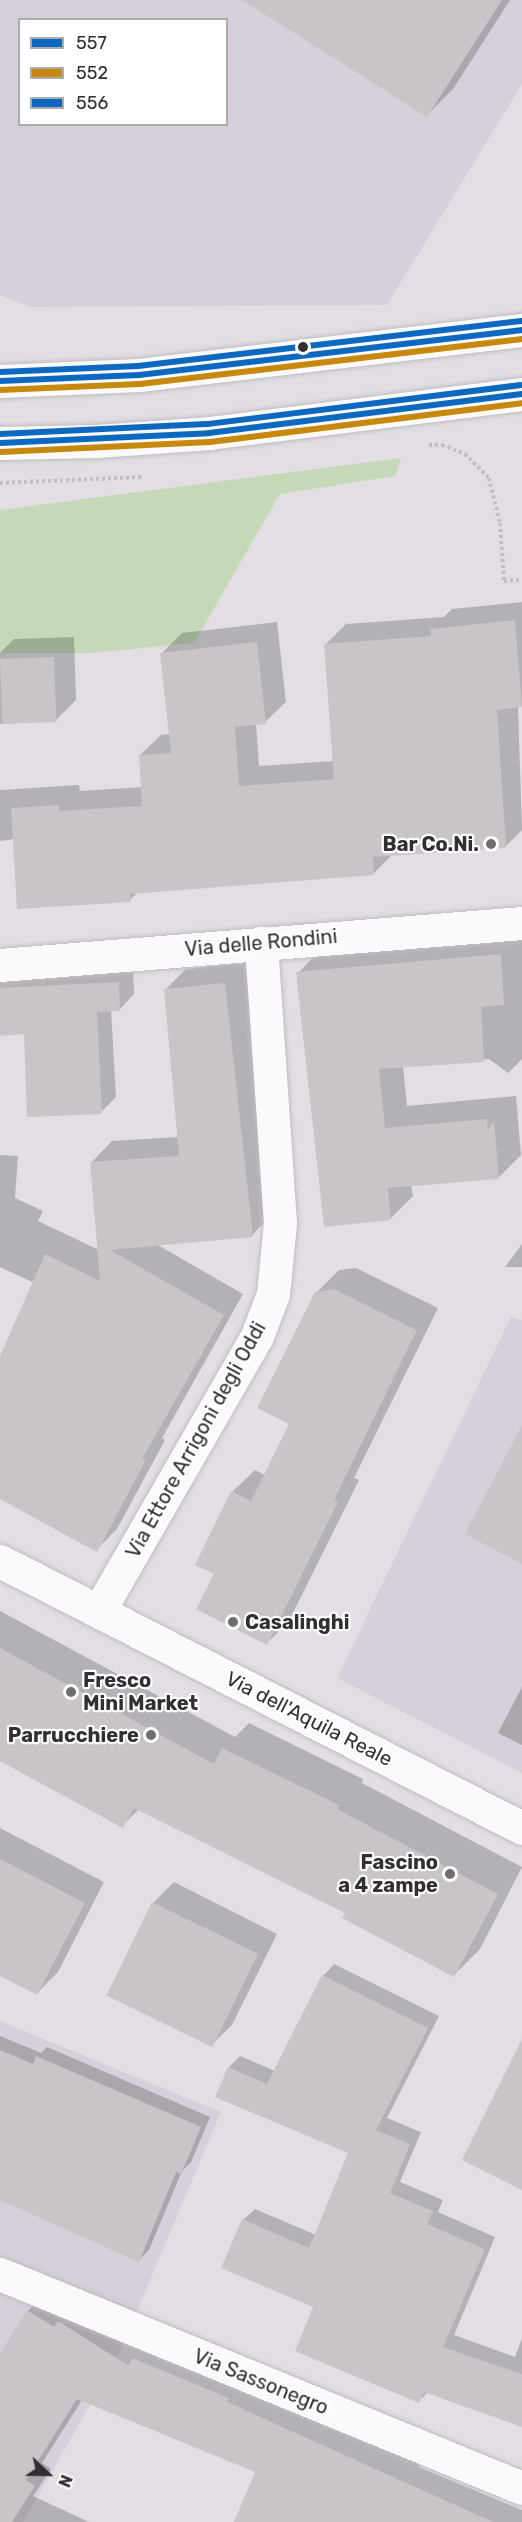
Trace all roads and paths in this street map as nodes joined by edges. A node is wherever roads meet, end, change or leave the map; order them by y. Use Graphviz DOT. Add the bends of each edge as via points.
graph roads {
  1 [pos="522,330"];
  2 [pos="0,381"];
  3 [pos="522,394"];
  4 [pos="0,443"];
  5 [pos="422,446"];
  6 [pos="150,476"];
  7 [pos="0,483"];
  8 [pos="522,580"];
  9 [pos="522,923"];
  10 [pos="261,943"];
  11 [pos="0,965"];
  12 [pos="0,1561"];
  13 [pos="100,1609"];
  14 [pos="522,1828"];
  15 [pos="0,2274"];
  16 [pos="522,2488"];
  1 -- 2 [label="street" via="150,374"];
  3 -- 4 [label="street" via="209,433"];
  5 -- 8 [label="path" via="442,445 465,454 489,478 500,523 504,581"];
  6 -- 7 [label="path"];
  9 -- 10 [label="street, Via delle Rondini"];
  10 -- 11 [label="street, Via delle Rondini"];
  10 -- 13 [label="street, Via Ettore Arrigoni degli Oddi" via="280,1223 273,1294 257,1336"];
  12 -- 13 [label="street, Via dell'Aquila Reale"];
  13 -- 14 [label="street, Via dell'Aquila Reale"];
  15 -- 16 [label="street, Via Sassonegro"];
}
